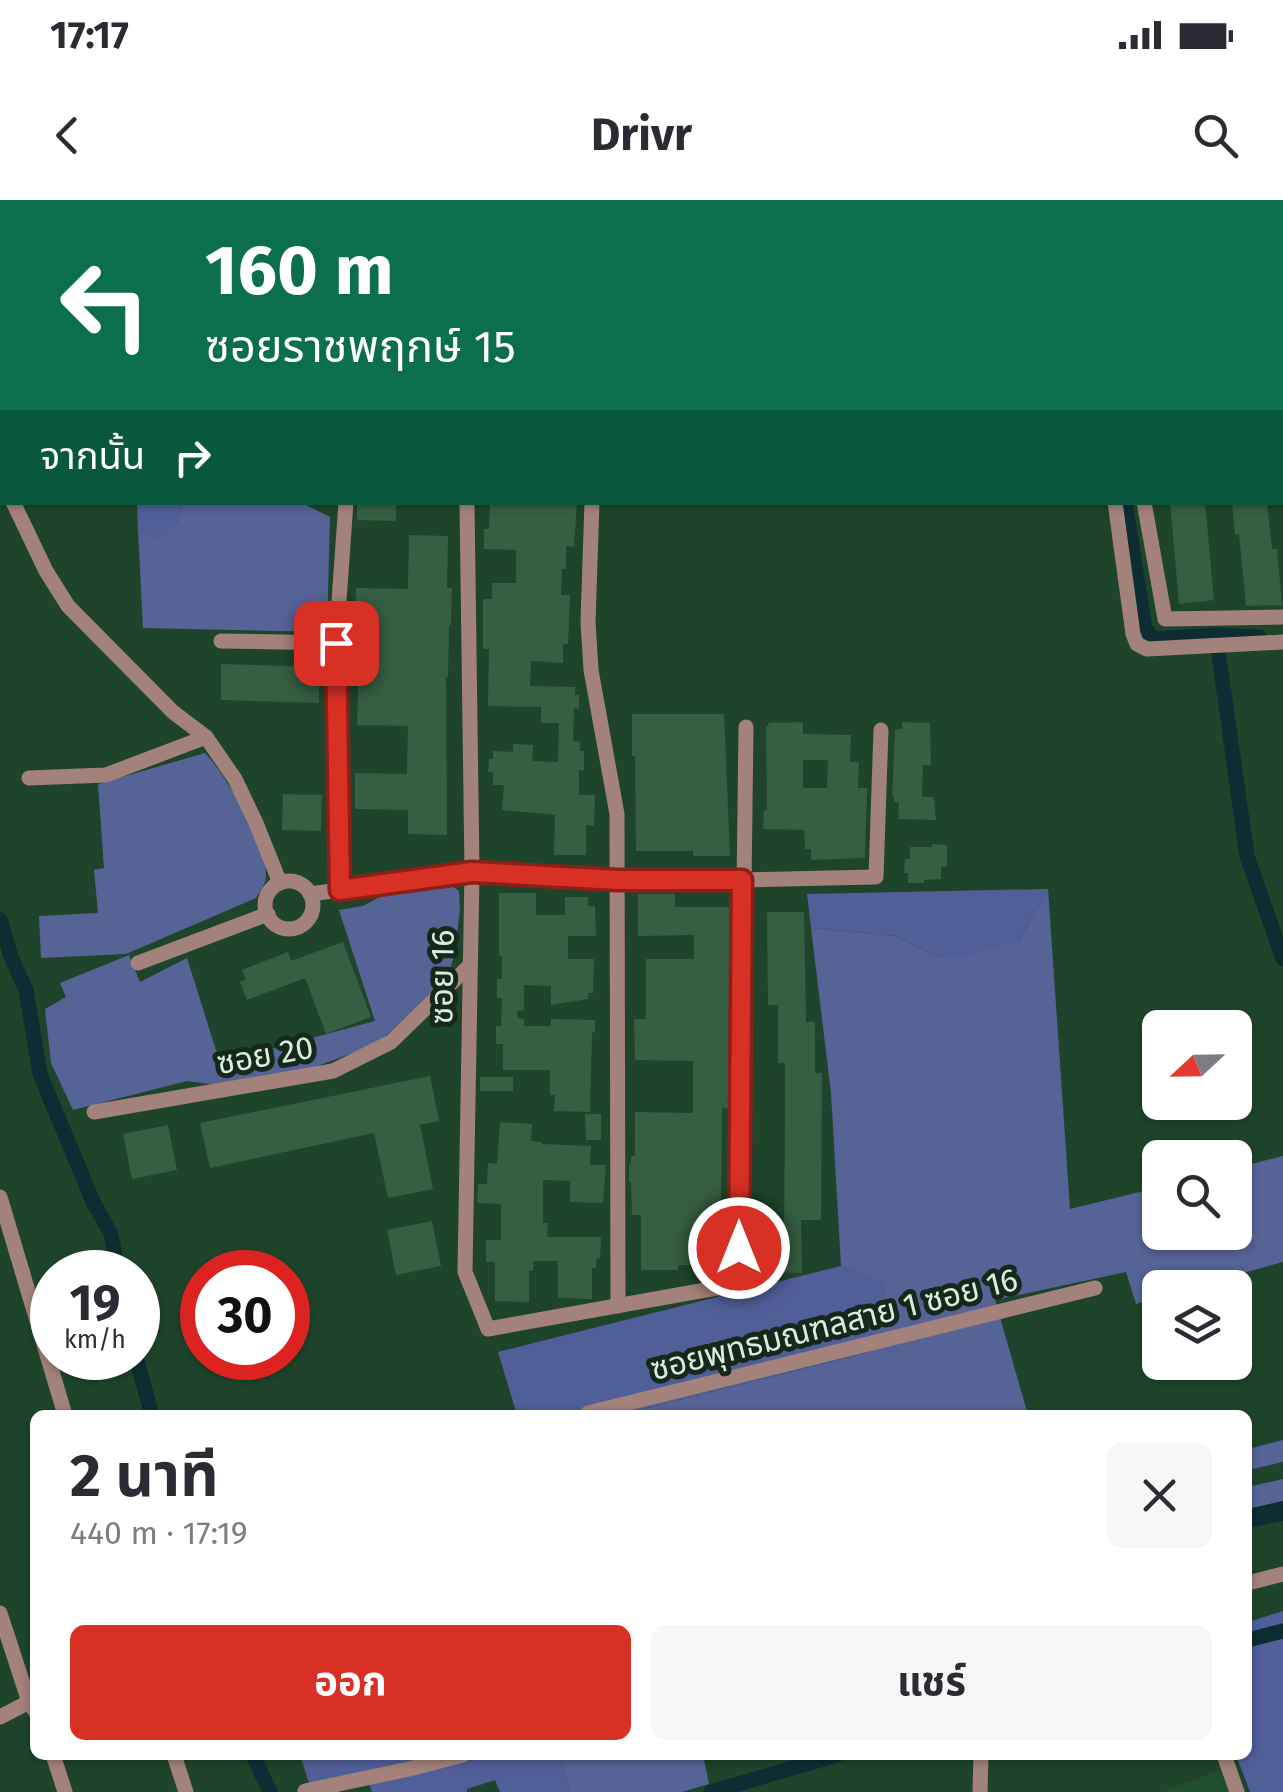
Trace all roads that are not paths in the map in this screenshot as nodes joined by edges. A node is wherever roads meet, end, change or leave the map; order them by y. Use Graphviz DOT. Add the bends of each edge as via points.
graph roads {
  1 [pos="14,505"];
  2 [pos="346,505"];
  3 [pos="467,505"];
  4 [pos="592,505"];
  5 [pos="1115,505"];
  6 [pos="1145,505"];
  7 [pos="1283,617"];
  8 [pos="221,641"];
  9 [pos="1283,642"];
  10 [pos="336,643"];
  11 [pos="746,727"];
  12 [pos="881,730"];
  13 [pos="206,737"];
  14 [pos="29,778"];
  15 [pos="472,872"];
  16 [pos="618,880"];
  17 [pos="742,880"];
  18 [pos="280,883"];
  19 [pos="340,890"];
  20 [pos="310,894"];
  21 [pos="268,914"];
  22 [pos="138,963"];
  23 [pos="470,965"];
  24 [pos="94,1112"];
  25 [pos="0,1196"];
  26 [pos="1095,1288"];
  27 [pos="618,1306"];
  28 [pos="63,1410"];
  29 [pos="602,1410"];
  30 [pos="1283,1574"];
  31 [pos="1252,1582"];
  32 [pos="0,1613"];
  33 [pos="30,1700"];
  34 [pos="30,1707"];
  35 [pos="0,1716"];
  36 [pos="54,1760"];
  37 [pos="176,1760"];
  38 [pos="444,1760"];
  39 [pos="981,1760"];
  40 [pos="1226,1760"];
  41 [pos="305,1791"];
  42 [pos="65,1792"];
  43 [pos="186,1792"];
  44 [pos="980,1792"];
  45 [pos="1237,1792"];
  1 -- 13 [label="street" via="68,606"];
  2 -- 10 [label="street"];
  3 -- 15 [label="street, ซอย 16"];
  4 -- 16 [label="street" via="590,670 617,814"];
  5 -- 9 [label="street" via="1137,644 1147,649"];
  6 -- 7 [label="street" via="1166,619"];
  8 -- 10 [label="street"];
  10 -- 19 [label="street"];
  11 -- 17 [label="street"];
  12 -- 17 [label="street" via="876,878"];
  13 -- 14 [label="street" via="106,774"];
  13 -- 18 [label="street" via="235,779"];
  15 -- 16 [label="street"];
  15 -- 19 [label="street"];
  15 -- 23 [label="street, ซอย 16"];
  16 -- 17 [label="street"];
  16 -- 27 [label="street"];
  17 -- 27 [label="street" via="739,1284"];
  18 -- 20 [label="street" via="294,882"];
  18 -- 21 [label="street" via="266,900"];
  19 -- 20 [label="street"];
  20 -- 21 [label="street" via="310,916 300,926 284,928"];
  21 -- 22 [label="street"];
  23 -- 24 [label="street, ซอย 20" via="391,1042 332,1071"];
  23 -- 27 [label="street, ซอย 16" via="465,1272 488,1329"];
  25 -- 28 [label="street"];
  26 -- 29 [label="street, ซอยพุทธมณฑลสาย 1 ซอย 16"];
  30 -- 31 [label="street"];
  32 -- 33 [label="street"];
  34 -- 35 [label="street"];
  36 -- 42 [label="street"];
  37 -- 43 [label="street"];
  38 -- 41 [label="street"];
  39 -- 44 [label="street"];
  40 -- 45 [label="street"];
}
